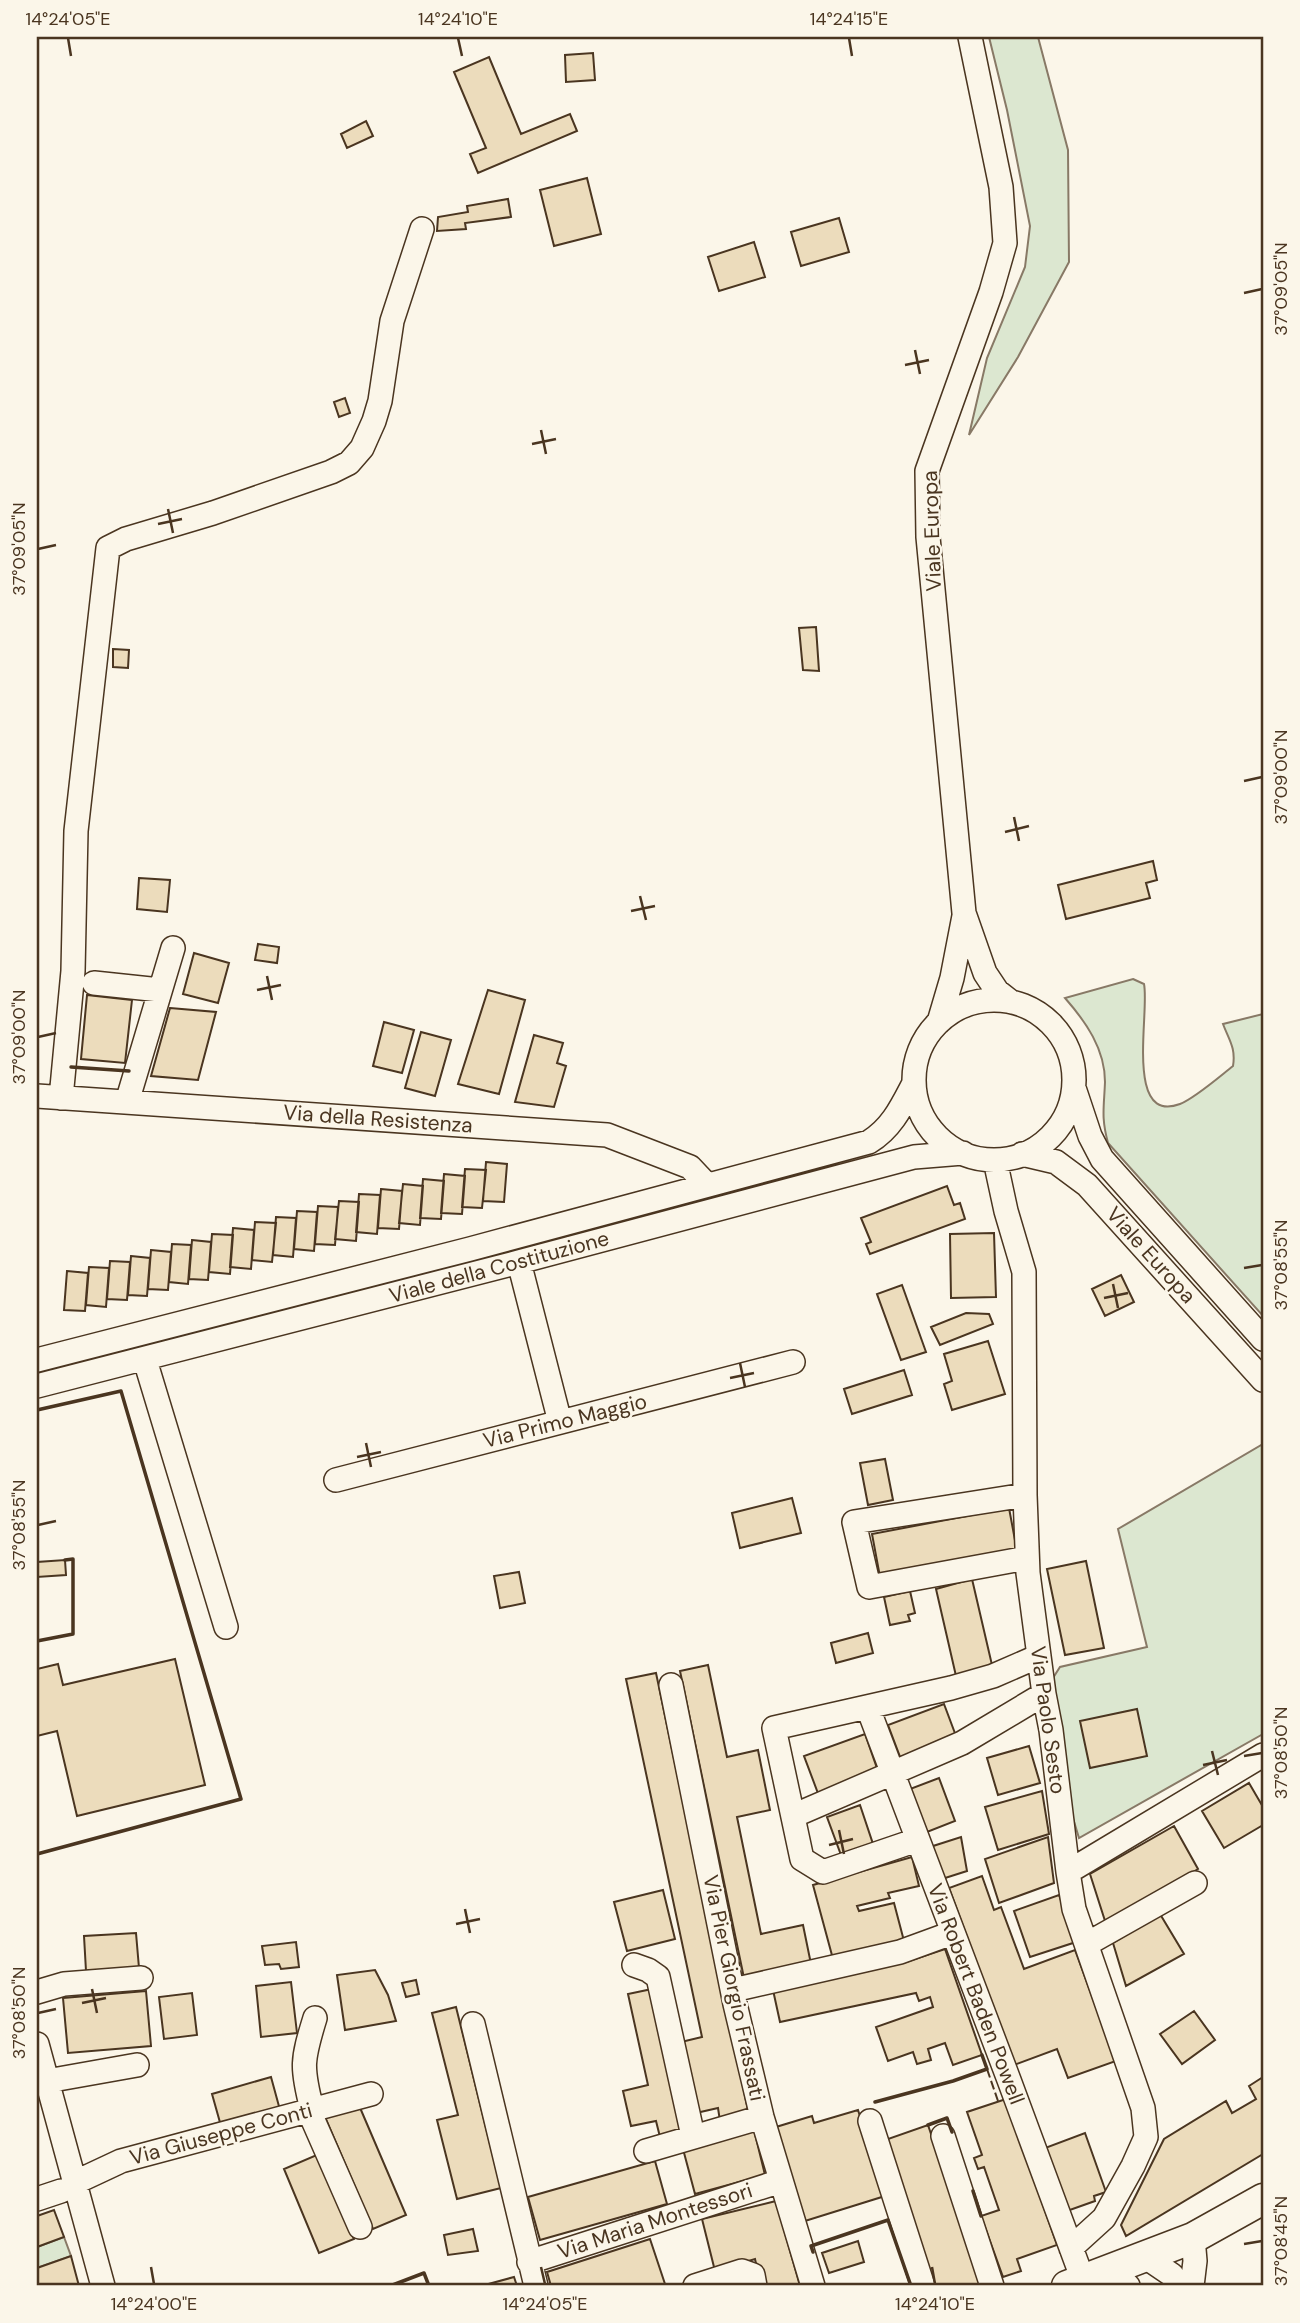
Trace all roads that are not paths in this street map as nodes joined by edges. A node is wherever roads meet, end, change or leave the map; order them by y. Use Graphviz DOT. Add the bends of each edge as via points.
graph roads {
  1 [pos="970,37"];
  2 [pos="422,229"];
  3 [pos="964,913"];
  4 [pos="173,947"];
  5 [pos="94,983"];
  6 [pos="160,990"];
  7 [pos="1011,1002"];
  8 [pos="939,1022"];
  9 [pos="914,1083"];
  10 [pos="1074,1088"];
  11 [pos="37,1096"];
  12 [pos="61,1098"];
  13 [pos="127,1102"];
  14 [pos="963,1153"];
  15 [pos="1022,1154"];
  16 [pos="995,1160"];
  17 [pos="706,1184"];
  18 [pos="519,1262"];
  19 [pos="1263,1339"];
  20 [pos="37,1360"];
  21 [pos="145,1360"];
  22 [pos="793,1362"];
  23 [pos="1263,1380"];
  24 [pos="37,1387"];
  25 [pos="560,1422"];
  26 [pos="336,1480"];
  27 [pos="1025,1495"];
  28 [pos="1027,1558"];
  29 [pos="226,1627"];
  30 [pos="1039,1656"];
  31 [pos="671,1685"];
  32 [pos="1044,1694"];
  33 [pos="868,1708"];
  34 [pos="1263,1755"];
  35 [pos="891,1774"];
  36 [pos="793,1816"];
  37 [pos="917,1840"];
  38 [pos="1068,1872"];
  39 [pos="1195,1883"];
  40 [pos="952,1933"];
  41 [pos="1087,1944"];
  42 [pos="634,1965"];
  43 [pos="141,1978"];
  44 [pos="733,1990"];
  45 [pos="37,1992"];
  46 [pos="315,2018"];
  47 [pos="473,2024"];
  48 [pos="37,2044"];
  49 [pos="137,2064"];
  50 [pos="47,2081"];
  51 [pos="372,2094"];
  52 [pos="37,2103"];
  53 [pos="311,2110"];
  54 [pos="762,2118"];
  55 [pos="870,2122"];
  56 [pos="693,2136"];
  57 [pos="943,2136"];
  58 [pos="646,2151"];
  59 [pos="780,2181"];
  60 [pos="67,2187"];
  61 [pos="37,2199"];
  62 [pos="1263,2199"];
  63 [pos="360,2227"];
  64 [pos="1193,2238"];
  65 [pos="1070,2248"];
  66 [pos="1155,2255"];
  67 [pos="529,2262"];
  68 [pos="1095,2281"];
  69 [pos="86,2286"];
  70 [pos="103,2286"];
  71 [pos="536,2286"];
  72 [pos="695,2286"];
  73 [pos="755,2286"];
  74 [pos="813,2286"];
  75 [pos="923,2286"];
  76 [pos="992,2286"];
  77 [pos="1153,2286"];
  78 [pos="1177,2286"];
  79 [pos="1192,2286"];
  1 -- 3 [label="street, Viale Europa" via="1001,187 1005,243 927,471 928,537"];
  2 -- 12 [label="street" via="392,321 377,411 362,448 349,463 108,548 76,831 74,971"];
  3 -- 7 [label="street, Viale Europa" via="985,973"];
  3 -- 8 [label="street, Viale Europa"];
  4 -- 6 [label="street"];
  5 -- 6 [label="street"];
  6 -- 13 [label="street"];
  7 -- 8 [label="street" via="980,1001"];
  7 -- 10 [label="street" via="1052,1024 1066,1043"];
  8 -- 9 [label="street" via="925,1040"];
  9 -- 14 [label="street" via="917,1101 934,1132"];
  9 -- 17 [label="street, Viale della Costituzione" via="891,1124 869,1142"];
  10 -- 15 [label="street" via="1058,1129"];
  10 -- 19 [label="street, Viale Europa" via="1102,1159"];
  11 -- 12 [label="street, Via della Resistenza"];
  12 -- 13 [label="street, Via della Resistenza"];
  13 -- 17 [label="street, Via della Resistenza" via="607,1135 690,1167"];
  14 -- 16 [label="street"];
  14 -- 18 [label="street, Viale della Costituzione" via="914,1157"];
  15 -- 16 [label="street"];
  15 -- 23 [label="street, Viale Europa" via="1056,1162 1087,1185"];
  16 -- 27 [label="street, Via Paolo Sesto" via="1024,1272"];
  17 -- 20 [label="street, Viale della Costituzione"];
  18 -- 21 [label="street, Viale della Costituzione"];
  18 -- 25 [label="street"];
  21 -- 24 [label="street, Viale della Costituzione"];
  21 -- 29 [label="street"];
  22 -- 25 [label="street, Via Primo Maggio"];
  25 -- 26 [label="street, Via Primo Maggio"];
  27 -- 28 [label="street, Via Paolo Sesto"];
  27 -- 28 [label="street" via="854,1522 869,1587"];
  28 -- 30 [label="street, Via Paolo Sesto"];
  30 -- 32 [label="street, Via Paolo Sesto"];
  30 -- 33 [label="street" via="993,1676"];
  31 -- 44 [label="street, Via Pier Giorgio Frassati"];
  32 -- 35 [label="street" via="961,1743"];
  32 -- 38 [label="street, Via Paolo Sesto"];
  33 -- 35 [label="street, Via Robert Baden Powell"];
  33 -- 36 [label="street" via="774,1728"];
  34 -- 38 [label="street"];
  35 -- 36 [label="street"];
  35 -- 37 [label="street, Via Robert Baden Powell"];
  36 -- 37 [label="street" via="802,1858 823,1872"];
  37 -- 40 [label="street, Via Robert Baden Powell"];
  38 -- 41 [label="street, Via Paolo Sesto" via="1074,1909"];
  39 -- 41 [label="street"];
  40 -- 44 [label="street" via="900,1952"];
  40 -- 65 [label="street, Via Robert Baden Powell"];
  41 -- 65 [label="street, Via Paolo Sesto" via="1143,2108 1146,2137 1104,2218"];
  42 -- 56 [label="street" via="658,1976"];
  43 -- 45 [label="street" via="64,1984"];
  44 -- 54 [label="street, Via Pier Giorgio Frassati"];
  46 -- 53 [label="street" via="303,2064"];
  47 -- 67 [label="street"];
  48 -- 50 [label="street"];
  49 -- 50 [label="street"];
  50 -- 60 [label="street"];
  51 -- 53 [label="street, Via Giuseppe Conti"];
  52 -- 60 [label="street"];
  53 -- 60 [label="street, Via Giuseppe Conti" via="121,2161"];
  53 -- 63 [label="street"];
  54 -- 56 [label="street"];
  54 -- 59 [label="street, Via Pier Giorgio Frassati"];
  55 -- 75 [label="street"];
  56 -- 58 [label="street"];
  57 -- 76 [label="street"];
  59 -- 67 [label="street, Via Maria Montessori"];
  59 -- 74 [label="street, Via Pier Giorgio Frassati"];
  60 -- 61 [label="street, Via Giuseppe Conti"];
  60 -- 69 [label="street"];
  60 -- 70 [label="street"];
  62 -- 64 [label="main road"];
  64 -- 66 [label="main road"];
  64 -- 79 [label="street"];
  65 -- 68 [label="street, Via Robert Baden Powell"];
  66 -- 68 [label="main road"];
  66 -- 77 [label="street"];
  66 -- 78 [label="street"];
  67 -- 71 [label="street"];
  72 -- 73 [label="street" via="742,2271 753,2275"];
}
